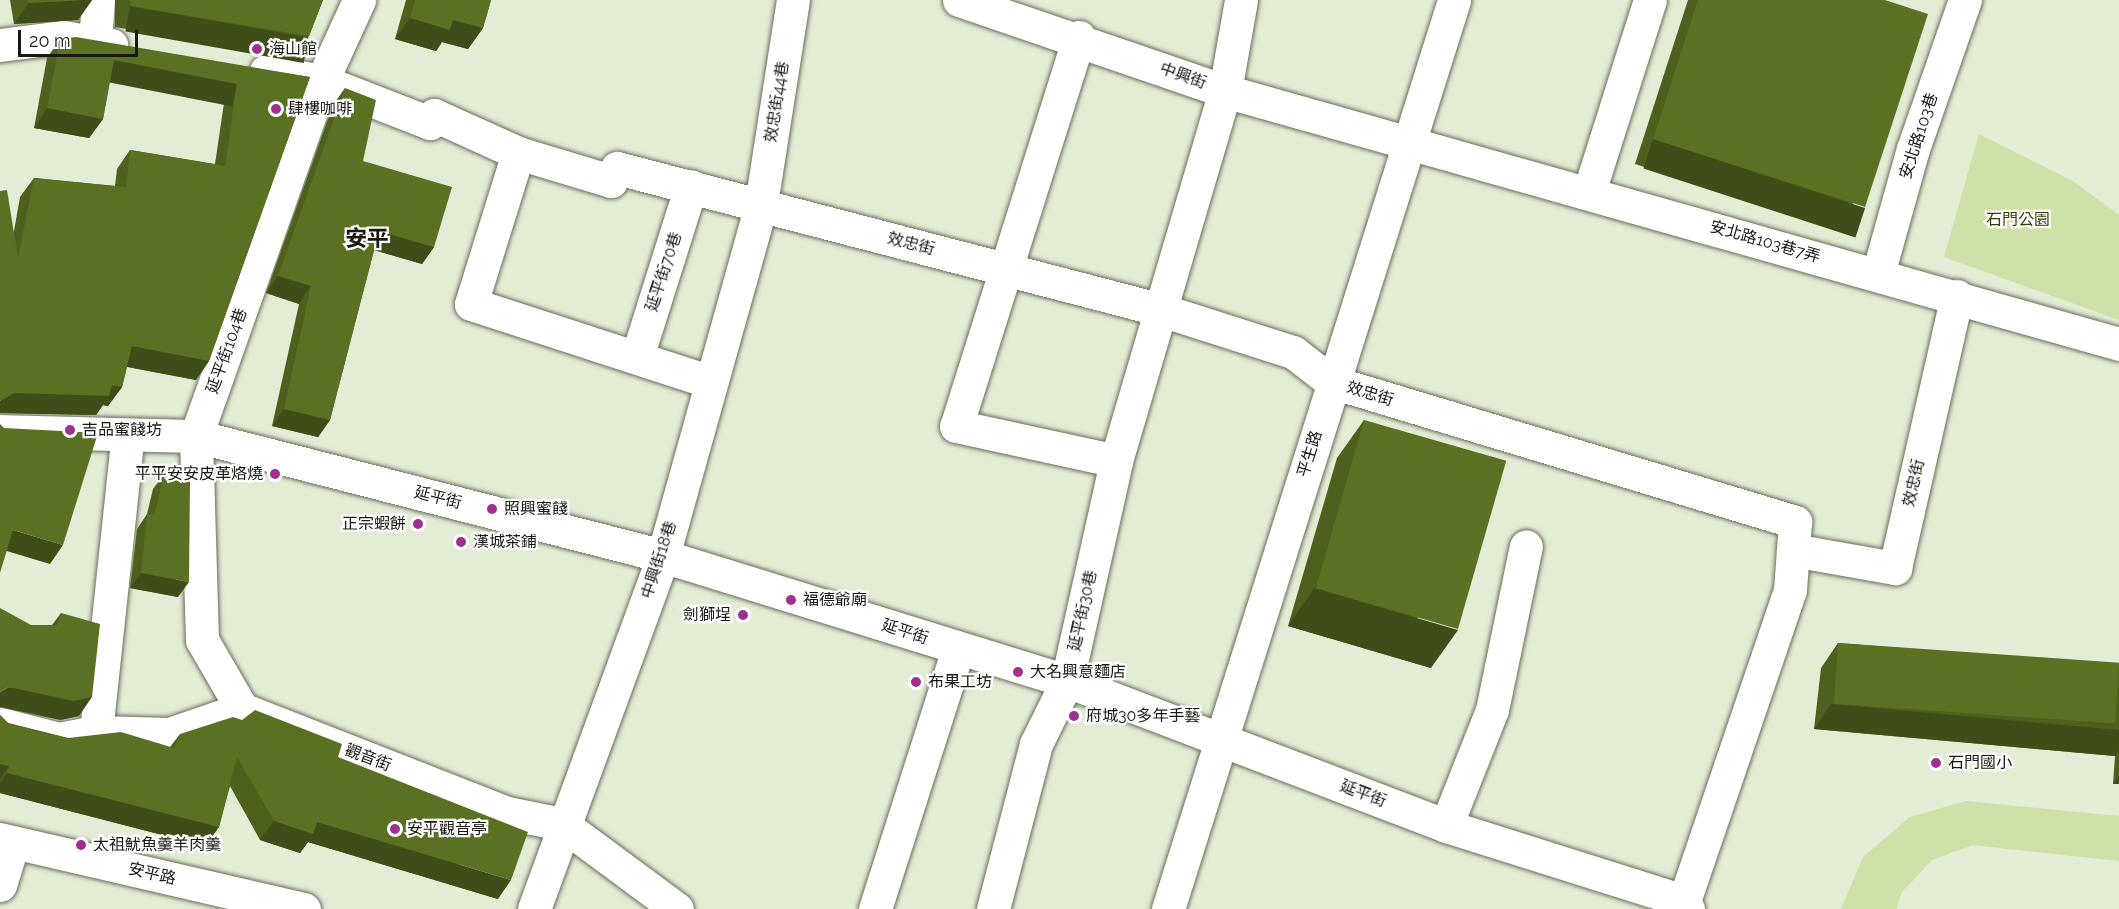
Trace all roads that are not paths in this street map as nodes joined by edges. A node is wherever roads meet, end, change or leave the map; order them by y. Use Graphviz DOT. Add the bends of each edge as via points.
graph roads {
  1 [pos="98,0"];
  2 [pos="359,0"];
  3 [pos="793,0"];
  4 [pos="1241,0"];
  5 [pos="1454,0"];
  6 [pos="1650,0"];
  7 [pos="1965,0"];
  8 [pos="978,2"];
  9 [pos="1079,37"];
  10 [pos="95,43"];
  11 [pos="0,45"];
  12 [pos="141,50"];
  13 [pos="231,66"];
  14 [pos="322,81"];
  15 [pos="1226,92"];
  16 [pos="1411,141"];
  17 [pos="518,153"];
  18 [pos="691,186"];
  19 [pos="1588,192"];
  20 [pos="761,204"];
  21 [pos="1004,268"];
  22 [pos="1878,274"];
  23 [pos="1957,296"];
  24 [pos="1158,309"];
  25 [pos="2119,344"];
  26 [pos="637,357"];
  27 [pos="711,382"];
  28 [pos="1332,382"];
  29 [pos="0,431"];
  30 [pos="128,435"];
  31 [pos="196,436"];
  32 [pos="1116,461"];
  33 [pos="1526,546"];
  34 [pos="1793,550"];
  35 [pos="663,556"];
  36 [pos="958,649"];
  37 [pos="1067,681"];
  38 [pos="242,709"];
  39 [pos="0,724"];
  40 [pos="96,732"];
  41 [pos="1221,738"];
  42 [pos="562,824"];
  43 [pos="1446,826"];
  44 [pos="7,841"];
  45 [pos="0,885"];
  46 [pos="1686,905"];
  47 [pos="304,909"];
  48 [pos="534,909"];
  49 [pos="677,909"];
  50 [pos="875,909"];
  51 [pos="993,909"];
  52 [pos="1168,909"];
  1 -- 10 [label="street"];
  2 -- 14 [label="street, 延平街104巷"];
  3 -- 20 [label="street, 效忠街44巷"];
  4 -- 15 [label="street, 延平街30巷"];
  5 -- 16 [label="street, 平生路"];
  6 -- 19 [label="street"];
  7 -- 22 [label="street, 安北路103巷" via="1913,149"];
  8 -- 9 [label="street, 中興街"];
  9 -- 15 [label="street, 中興街"];
  9 -- 21 [label="street"];
  10 -- 11 [label="street" via="63,38"];
  10 -- 12 [label="street"];
  13 -- 14 [label="street, 效忠街"];
  14 -- 17 [label="street, 效忠街" via="430,123 434,115"];
  14 -- 31 [label="street, 延平街104巷"];
  15 -- 16 [label="street, 中興街"];
  15 -- 24 [label="street, 延平街30巷"];
  16 -- 19 [label="street, 安北路103巷7弄"];
  16 -- 28 [label="street, 平生路"];
  17 -- 18 [label="street, 效忠街" via="611,181 617,168"];
  17 -- 26 [label="street" via="471,304"];
  18 -- 20 [label="street, 效忠街"];
  18 -- 26 [label="street, 延平街70巷"];
  19 -- 22 [label="street, 安北路103巷7弄"];
  20 -- 21 [label="street, 效忠街"];
  20 -- 27 [label="street, 中興街18巷"];
  21 -- 24 [label="street, 效忠街"];
  21 -- 32 [label="street" via="956,426"];
  22 -- 23 [label="street, 安北路103巷7弄"];
  23 -- 25 [label="street, 安北路103巷7弄"];
  23 -- 34 [label="street, 效忠街" via="1895,568"];
  24 -- 28 [label="street, 效忠街" via="1293,352"];
  24 -- 32 [label="street, 延平街30巷"];
  26 -- 27 [label="street"];
  27 -- 35 [label="street, 中興街18巷"];
  28 -- 34 [label="street, 效忠街" via="1795,522"];
  28 -- 41 [label="street, 平生路"];
  29 -- 30 [label="street, 延平街"];
  30 -- 31 [label="street, 延平街"];
  30 -- 40 [label="street"];
  31 -- 35 [label="street, 延平街"];
  31 -- 38 [label="street, 延平街104巷" via="202,640"];
  32 -- 37 [label="street, 延平街30巷"];
  33 -- 43 [label="street" via="1492,710"];
  34 -- 46 [label="street, 效忠街" via="1790,590"];
  35 -- 36 [label="street, 延平街"];
  35 -- 42 [label="street, 中興街18巷"];
  36 -- 37 [label="street, 延平街"];
  36 -- 50 [label="street"];
  37 -- 41 [label="street, 延平街"];
  37 -- 51 [label="street, 延平街30巷" via="1036,744"];
  38 -- 40 [label="street" via="169,734"];
  38 -- 42 [label="street, 觀音街" via="507,813"];
  39 -- 40 [label="street" via="59,739"];
  41 -- 43 [label="street, 延平街"];
  41 -- 52 [label="street, 平生路"];
  42 -- 48 [label="street, 中興街18巷"];
  42 -- 49 [label="street, 觀音街"];
  43 -- 46 [label="street, 延平街"];
  44 -- 45 [label="street"];
  44 -- 47 [label="street, 安平路"];
}
